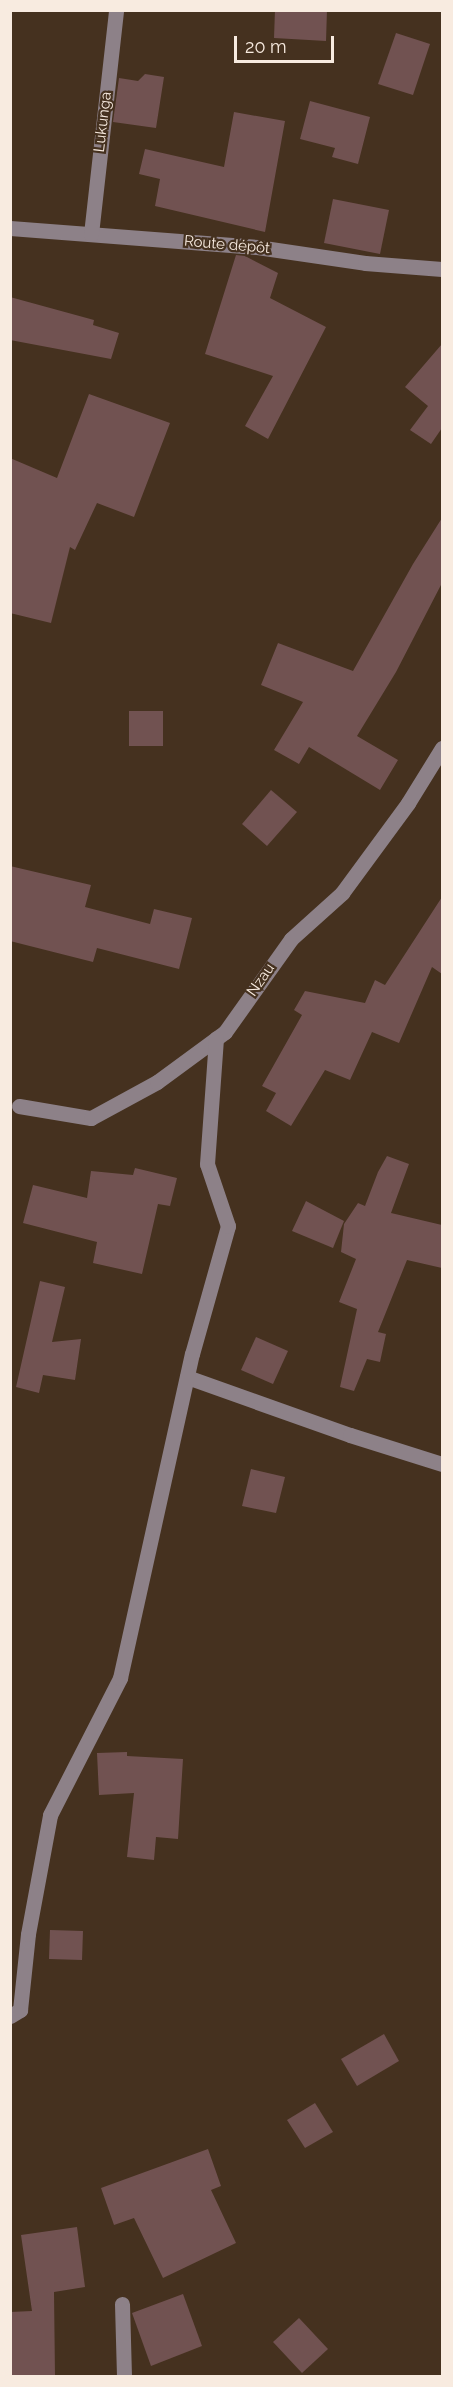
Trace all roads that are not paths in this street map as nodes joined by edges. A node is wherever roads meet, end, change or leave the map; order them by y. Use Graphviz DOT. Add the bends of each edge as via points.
graph roads {
  1 [pos="116,10"];
  2 [pos="10,228"];
  3 [pos="91,234"];
  4 [pos="442,269"];
  5 [pos="442,748"];
  6 [pos="216,1038"];
  7 [pos="19,1106"];
  8 [pos="187,1377"];
  9 [pos="442,1464"];
  10 [pos="10,2016"];
  11 [pos="122,2304"];
  12 [pos="124,2376"];
  1 -- 3 [label="street, Lukunga"];
  2 -- 3 [label="street, Route dépôt"];
  3 -- 4 [label="street, Route dépôt" via="257,246 365,263"];
  5 -- 6 [label="street, Nzau" via="408,803 342,893 291,939 225,1032"];
  6 -- 7 [label="street, Nzau" via="157,1082 91,1118"];
  6 -- 8 [label="street" via="207,1164 228,1226"];
  8 -- 9 [label="street" via="350,1436"];
  8 -- 10 [label="street" via="120,1678 50,1815 28,1934 20,2010"];
  11 -- 12 [label="street"];
}
